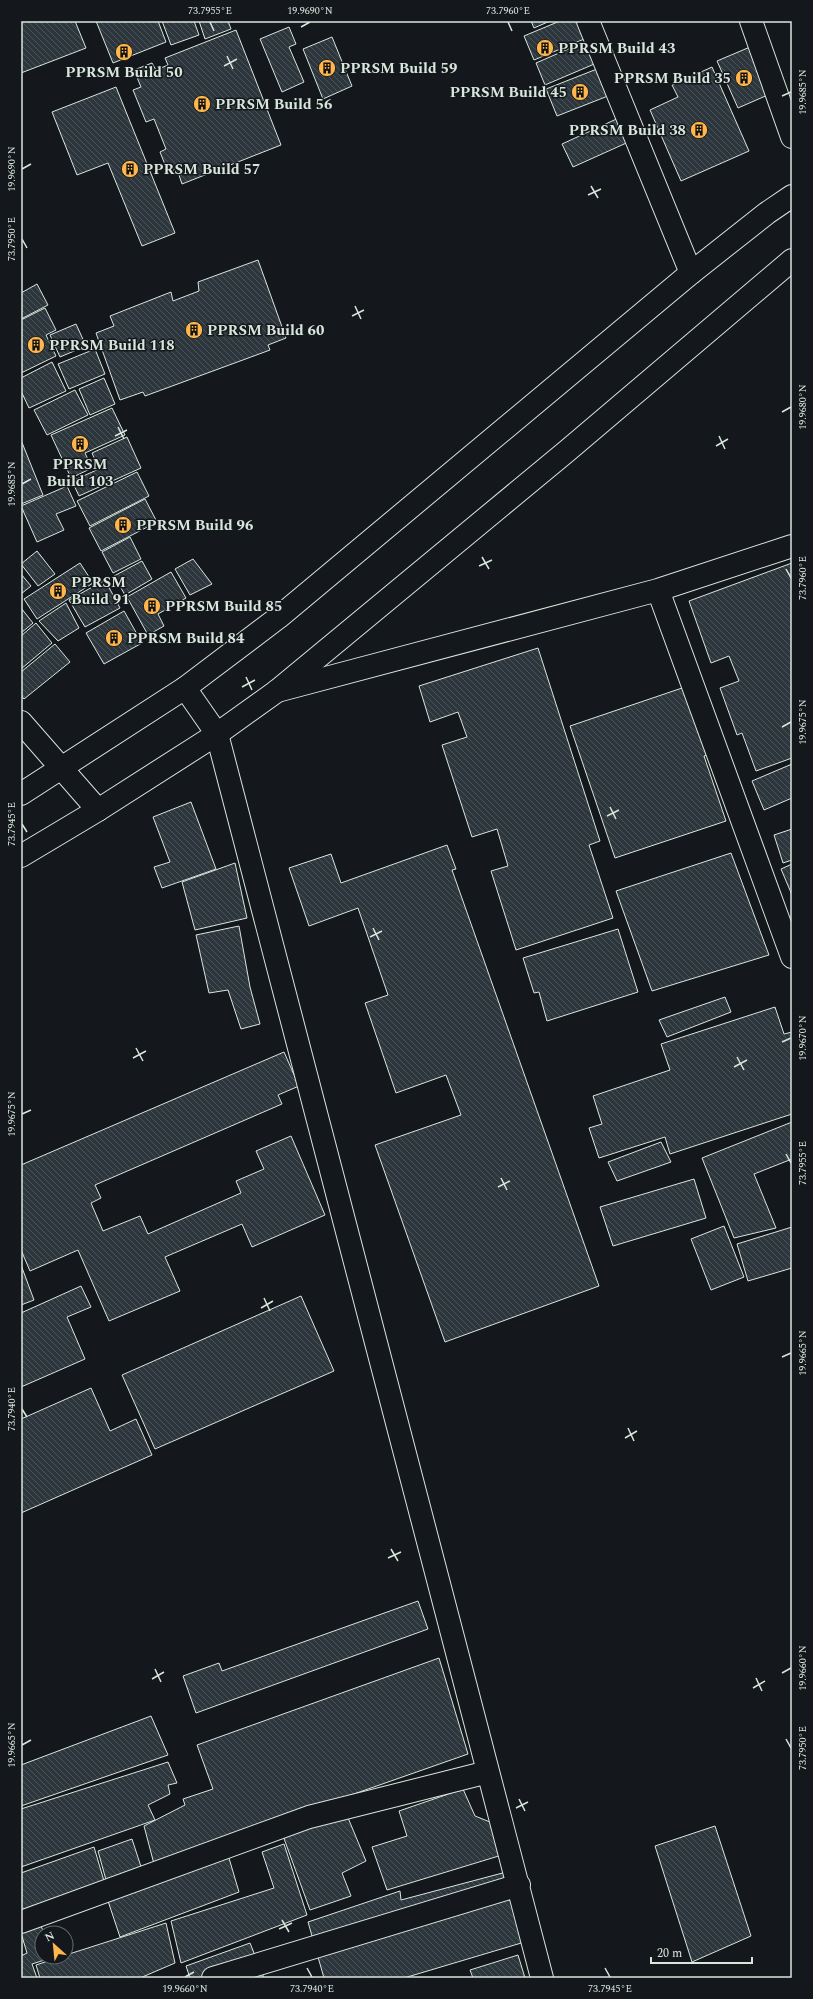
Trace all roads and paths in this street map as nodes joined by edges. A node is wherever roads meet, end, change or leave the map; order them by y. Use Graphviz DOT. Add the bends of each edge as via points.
graph roads {
  1 [pos="588,21"];
  2 [pos="751,21"];
  3 [pos="792,137"];
  4 [pos="792,196"];
  5 [pos="792,260"];
  6 [pos="692,273"];
  7 [pos="792,546"];
  8 [pos="658,590"];
  9 [pos="185,688"];
  10 [pos="277,691"];
  11 [pos="21,722"];
  12 [pos="217,734"];
  13 [pos="61,768"];
  14 [pos="21,794"];
  15 [pos="98,810"];
  16 [pos="21,856"];
  17 [pos="792,957"];
  18 [pos="488,1772"];
  19 [pos="519,1885"];
  20 [pos="21,1922"];
  21 [pos="213,1978"];
  22 [pos="542,1978"];
  1 -- 6 [label="street"];
  2 -- 3 [label="street"];
  4 -- 6 [label="street"];
  5 -- 10 [label="street" via="573,446"];
  6 -- 9 [label="street" via="279,617"];
  7 -- 8 [label="street"];
  8 -- 10 [label="street"];
  8 -- 17 [label="street"];
  9 -- 12 [label="street"];
  9 -- 13 [label="street"];
  10 -- 12 [label="street"];
  11 -- 13 [label="street"];
  12 -- 15 [label="street"];
  12 -- 18 [label="street"];
  13 -- 14 [label="street"];
  13 -- 15 [label="street"];
  15 -- 16 [label="street"];
  18 -- 19 [label="street"];
  18 -- 20 [label="street" via="309,1817"];
  19 -- 21 [label="street"];
  19 -- 22 [label="street"];
}
